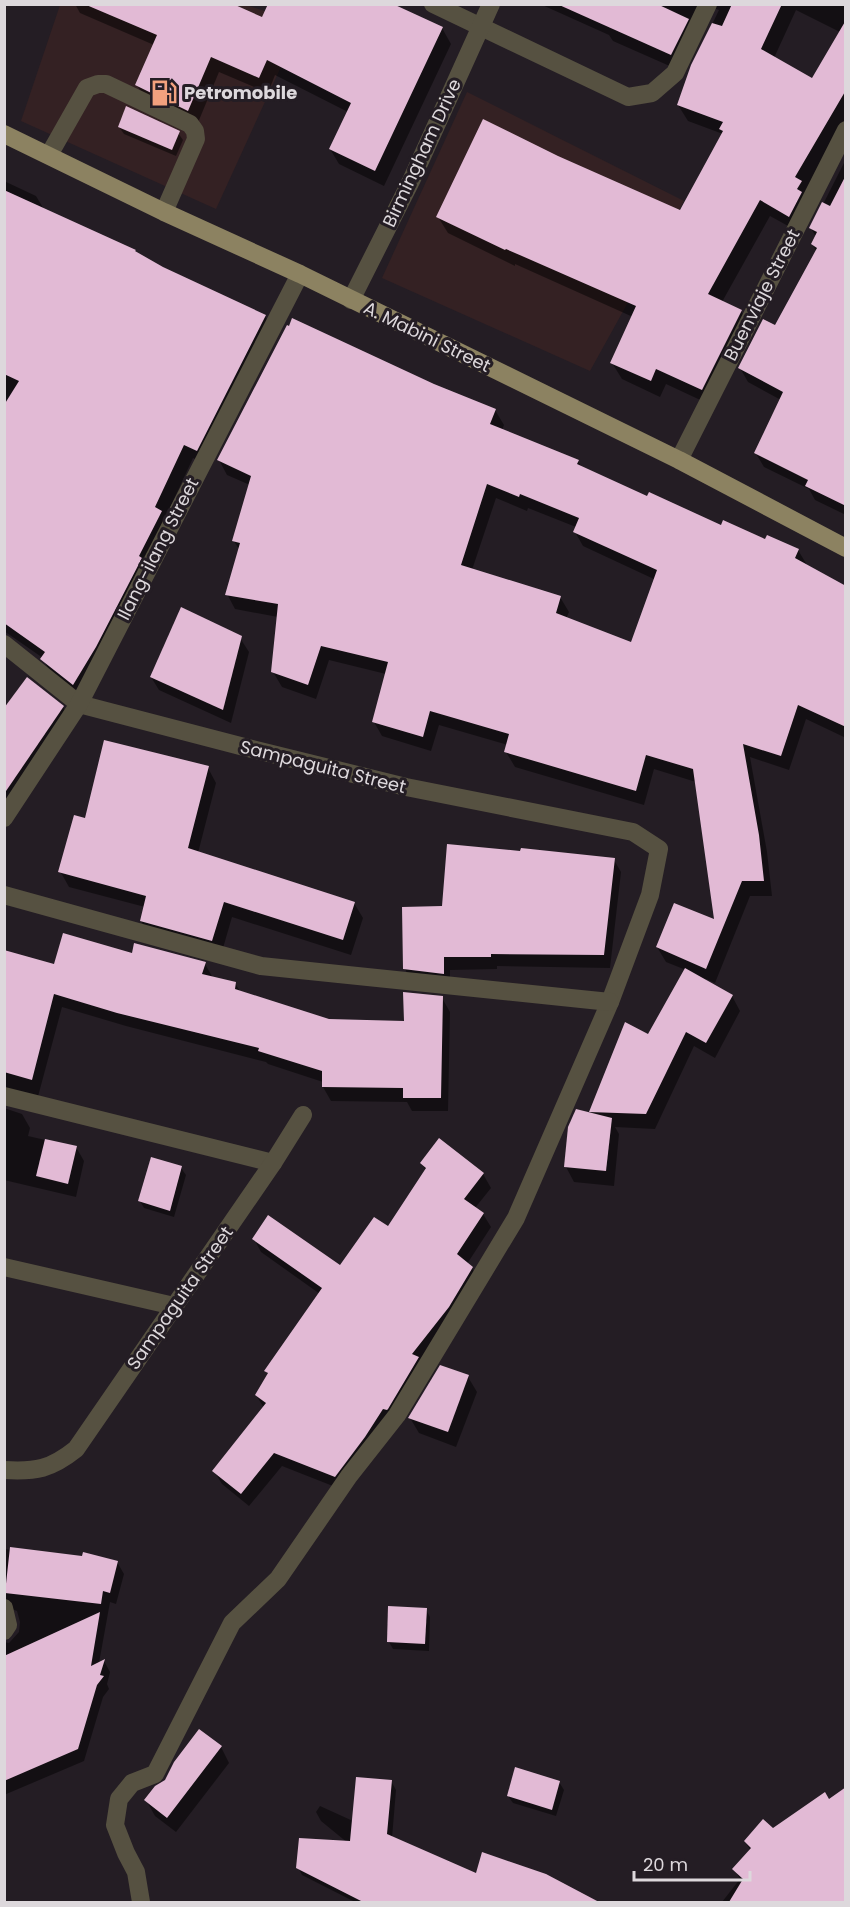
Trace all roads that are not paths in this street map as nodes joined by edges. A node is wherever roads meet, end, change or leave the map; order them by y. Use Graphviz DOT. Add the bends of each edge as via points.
graph roads {
  1 [pos="433,4"];
  2 [pos="491,4"];
  3 [pos="708,4"];
  4 [pos="480,27"];
  5 [pos="846,130"];
  6 [pos="4,134"];
  7 [pos="49,155"];
  8 [pos="164,212"];
  9 [pos="300,274"];
  10 [pos="351,300"];
  11 [pos="679,460"];
  12 [pos="846,548"];
  13 [pos="4,644"];
  14 [pos="79,704"];
  15 [pos="4,818"];
  16 [pos="4,895"];
  17 [pos="609,1002"];
  18 [pos="4,1096"];
  19 [pos="303,1115"];
  20 [pos="273,1163"];
  21 [pos="4,1267"];
  22 [pos="174,1306"];
  23 [pos="4,1470"];
  24 [pos="4,1608"];
  25 [pos="4,1631"];
  26 [pos="141,1902"];
  1 -- 4 [label="street"];
  2 -- 4 [label="street, Birmingham Drive"];
  3 -- 4 [label="street" via="675,73 652,93 628,97"];
  4 -- 10 [label="street, Birmingham Drive" via="411,181"];
  5 -- 11 [label="street, Buenviaje Street"];
  6 -- 7 [label="main road, A. Mabini Street"];
  7 -- 8 [label="main road, A. Mabini Street"];
  7 -- 8 [label="street" via="87,88 98,84 106,84 190,124 196,139"];
  8 -- 9 [label="main road, A. Mabini Street"];
  9 -- 10 [label="main road, A. Mabini Street"];
  9 -- 14 [label="street, Ilang-ilang Street"];
  10 -- 11 [label="main road, A. Mabini Street"];
  11 -- 12 [label="main road, A. Mabini Street"];
  13 -- 14 [label="street, Sampaguita Street"];
  14 -- 15 [label="street, Ilang-ilang Street"];
  14 -- 17 [label="street, Sampaguita Street" via="406,787 633,832 659,849 650,895"];
  16 -- 17 [label="street" via="261,966"];
  17 -- 26 [label="street" via="516,1218 398,1415 349,1476 278,1579 232,1623 155,1774 132,1783 119,1799 115,1826 136,1872"];
  18 -- 20 [label="street"];
  19 -- 20 [label="street, Sampaguita Street"];
  20 -- 22 [label="street, Sampaguita Street"];
  21 -- 22 [label="street"];
  22 -- 23 [label="street, Sampaguita Street" via="76,1449 44,1468"];
  24 -- 25 [label="street" via="8,1625"];
}
